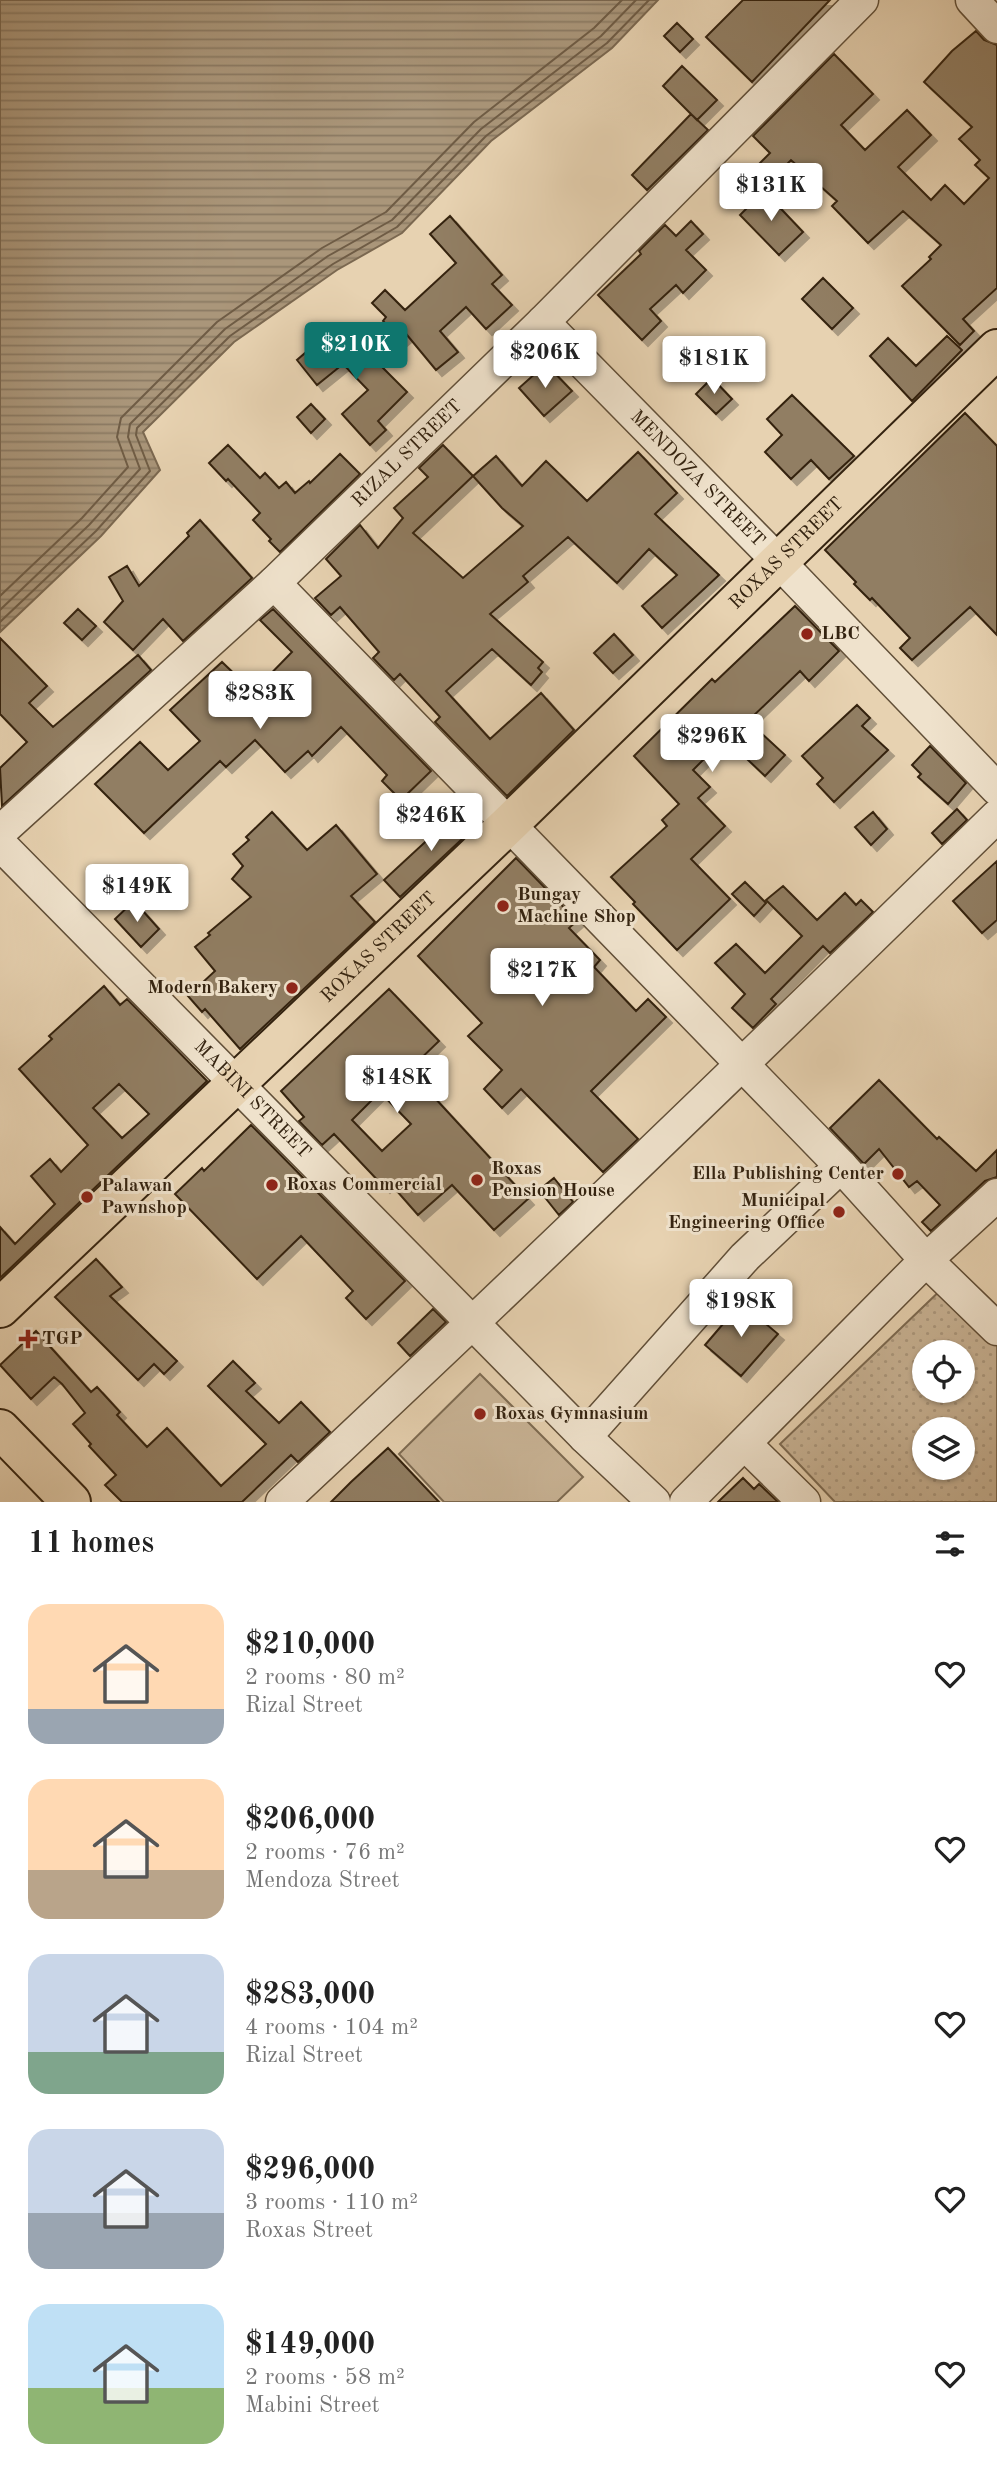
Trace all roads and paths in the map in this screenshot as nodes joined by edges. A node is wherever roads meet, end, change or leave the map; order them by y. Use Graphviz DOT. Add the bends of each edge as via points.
graph roads {
  1 [pos="862,0"];
  2 [pos="972,0"];
  3 [pos="997,27"];
  4 [pos="543,322"];
  5 [pos="997,349"];
  6 [pos="779,562"];
  7 [pos="274,583"];
  8 [pos="997,789"];
  9 [pos="997,816"];
  10 [pos="509,824"];
  11 [pos="0,832"];
  12 [pos="0,844"];
  13 [pos="742,1066"];
  14 [pos="237,1084"];
  15 [pos="841,1167"];
  16 [pos="997,1195"];
  17 [pos="926,1260"];
  18 [pos="0,1308"];
  19 [pos="472,1324"];
  20 [pos="997,1329"];
  21 [pos="0,1429"];
  22 [pos="584,1437"];
  23 [pos="745,1444"];
  24 [pos="71,1502"];
  25 [pos="282,1502"];
  26 [pos="654,1502"];
  27 [pos="686,1502"];
  28 [pos="804,1502"];
  1 -- 4 [label="street, RIZAL STREET"];
  2 -- 3 [label="street"];
  4 -- 6 [label="street, MENDOZA STREET"];
  4 -- 7 [label="street, RIZAL STREET"];
  5 -- 6 [label="main road, ROXAS STREET"];
  6 -- 8 [label="street, MENDOZA STREET"];
  6 -- 10 [label="main road, ROXAS STREET"];
  7 -- 10 [label="street"];
  7 -- 11 [label="street, RIZAL STREET"];
  9 -- 13 [label="street"];
  10 -- 13 [label="street"];
  10 -- 14 [label="main road, ROXAS STREET"];
  12 -- 14 [label="street, MABINI STREET"];
  13 -- 15 [label="street"];
  13 -- 19 [label="street"];
  14 -- 18 [label="main road, ROXAS STREET"];
  14 -- 19 [label="street, MABINI STREET"];
  15 -- 17 [label="street"];
  15 -- 22 [label="street" via="745,1257"];
  16 -- 17 [label="street"];
  17 -- 20 [label="street"];
  17 -- 23 [label="street"];
  19 -- 22 [label="street, MABINI STREET"];
  19 -- 25 [label="street"];
  21 -- 24 [label="main road"];
  22 -- 26 [label="street, MABINI STREET"];
  23 -- 27 [label="street"];
  23 -- 28 [label="street"];
}
